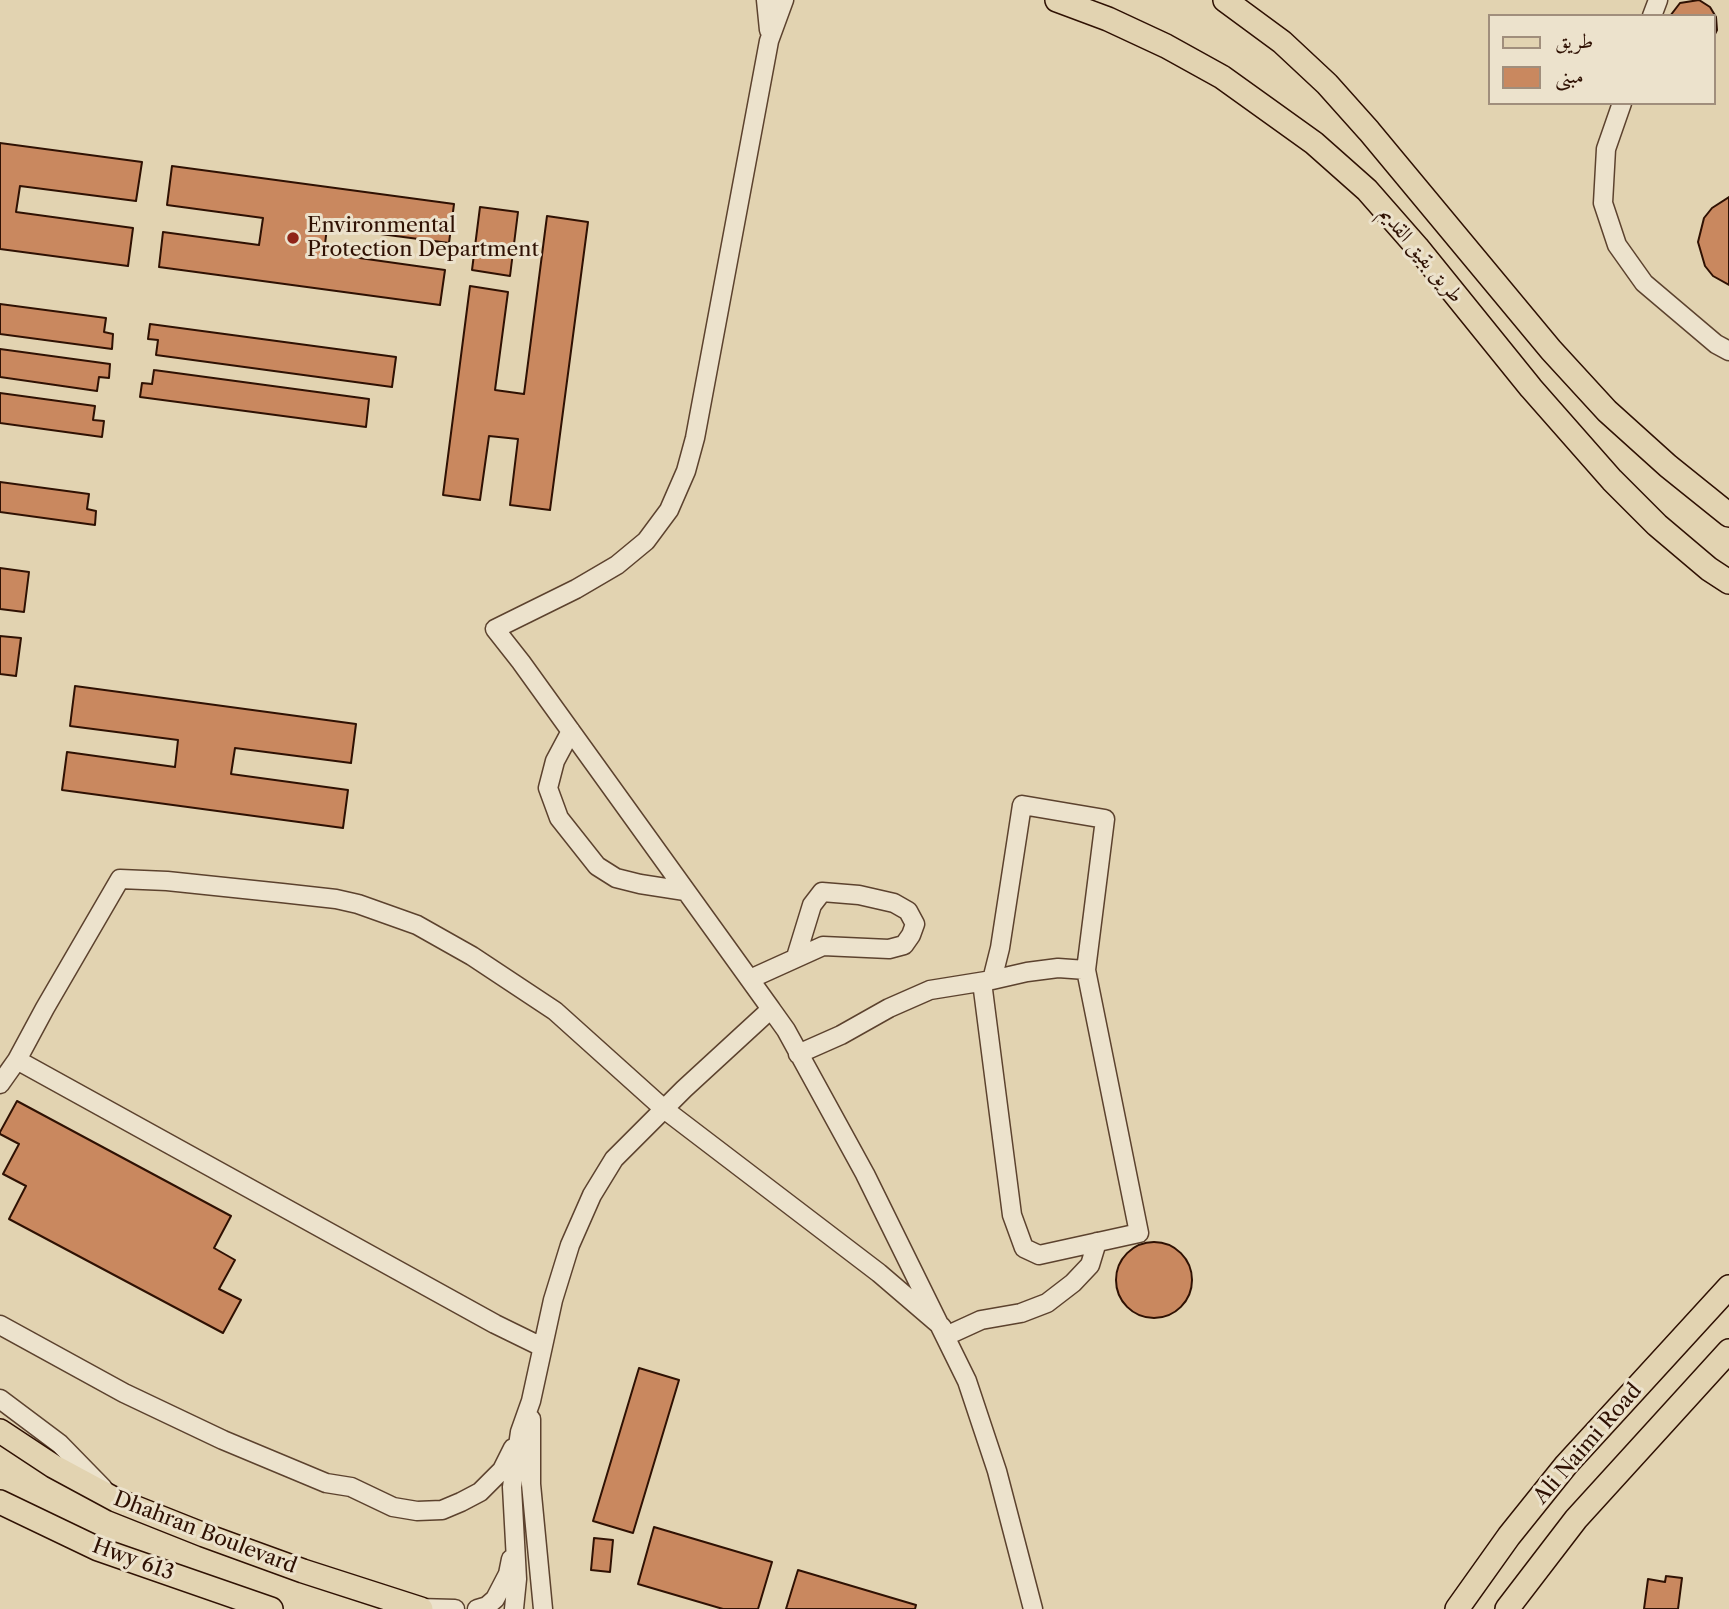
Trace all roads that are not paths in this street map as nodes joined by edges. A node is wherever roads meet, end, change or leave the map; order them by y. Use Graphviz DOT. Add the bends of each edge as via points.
graph roads {
  1 [pos="766,0"];
  2 [pos="784,0"];
  3 [pos="1057,0"];
  4 [pos="1225,0"];
  5 [pos="769,41"];
  6 [pos="1621,105"];
  7 [pos="1729,351"];
  8 [pos="1729,515"];
  9 [pos="1729,582"];
  10 [pos="571,731"];
  11 [pos="685,891"];
  12 [pos="796,957"];
  13 [pos="1086,970"];
  14 [pos="750,979"];
  15 [pos="987,981"];
  16 [pos="771,1009"];
  17 [pos="798,1054"];
  18 [pos="17,1060"];
  19 [pos="0,1084"];
  20 [pos="664,1109"];
  21 [pos="1097,1242"];
  22 [pos="1729,1287"];
  23 [pos="0,1325"];
  24 [pos="944,1331"];
  25 [pos="542,1347"];
  26 [pos="1729,1351"];
  27 [pos="0,1399"];
  28 [pos="531,1402"];
  29 [pos="0,1432"];
  30 [pos="520,1432"];
  31 [pos="116,1500"];
  32 [pos="4,1506"];
  33 [pos="514,1531"];
  34 [pos="541,1583"];
  35 [pos="271,1609"];
  36 [pos="420,1609"];
  37 [pos="455,1609"];
  38 [pos="477,1609"];
  39 [pos="514,1609"];
  40 [pos="543,1609"];
  41 [pos="552,1609"];
  42 [pos="1033,1609"];
  43 [pos="1457,1609"];
  44 [pos="1507,1609"];
  1 -- 5 [label="street"];
  2 -- 5 [label="street"];
  3 -- 9 [label="main road, طريق بقيق القديم" via="1166,46 1222,78 1314,143 1367,190 1612,480 1657,525"];
  4 -- 8 [label="main road, طريق بقيق القديم" via="1282,42 1327,84 1606,411"];
  5 -- 10 [label="street" via="695,438 668,510 646,541 617,565 495,629"];
  6 -- 7 [label="street" via="1606,149 1603,203 1617,246 1644,283"];
  10 -- 11 [label="street"];
  10 -- 11 [label="street" via="555,761 548,788 559,818 597,866 616,878"];
  11 -- 14 [label="street"];
  12 -- 12 [label="street" via="823,946 888,949 904,944 915,924 908,911 894,903 822,892 813,905"];
  12 -- 14 [label="street"];
  13 -- 15 [label="street" via="1058,968"];
  13 -- 15 [label="street" via="1105,819 1022,805 1000,948"];
  13 -- 21 [label="street" via="1139,1233"];
  14 -- 16 [label="street"];
  15 -- 17 [label="street" via="930,990"];
  15 -- 21 [label="street" via="1012,1215 1024,1248 1039,1255"];
  16 -- 17 [label="street"];
  16 -- 20 [label="street"];
  17 -- 24 [label="street"];
  18 -- 19 [label="street"];
  18 -- 20 [label="street" via="120,879 167,881 336,899 417,925 555,1011"];
  18 -- 25 [label="street"];
  20 -- 24 [label="street" via="879,1273"];
  20 -- 25 [label="street" via="614,1159 592,1195 570,1245"];
  21 -- 24 [label="street" via="1090,1265 1047,1303"];
  22 -- 43 [label="main road, Ali Naimi Road" via="1566,1465"];
  23 -- 30 [label="street" via="124,1393 223,1440 394,1507 442,1510 480,1492 502,1470"];
  24 -- 42 [label="street" via="967,1381 997,1471"];
  25 -- 28 [label="street"];
  26 -- 44 [label="main road, Ali Naimi Road" via="1576,1518"];
  27 -- 31 [label="street" via="60,1444"];
  28 -- 30 [label="street"];
  28 -- 34 [label="street" via="531,1485"];
  29 -- 31 [label="main road, Dhahran Boulevard"];
  30 -- 33 [label="street" via="512,1487"];
  31 -- 36 [label="main road, Dhahran Boulevard" via="303,1571"];
  32 -- 35 [label="main road, Hwy 613" via="97,1549"];
  33 -- 38 [label="street" via="503,1587 487,1606"];
  33 -- 39 [label="street"];
  34 -- 40 [label="street"];
  34 -- 41 [label="street"];
  36 -- 37 [label="street"];
}
